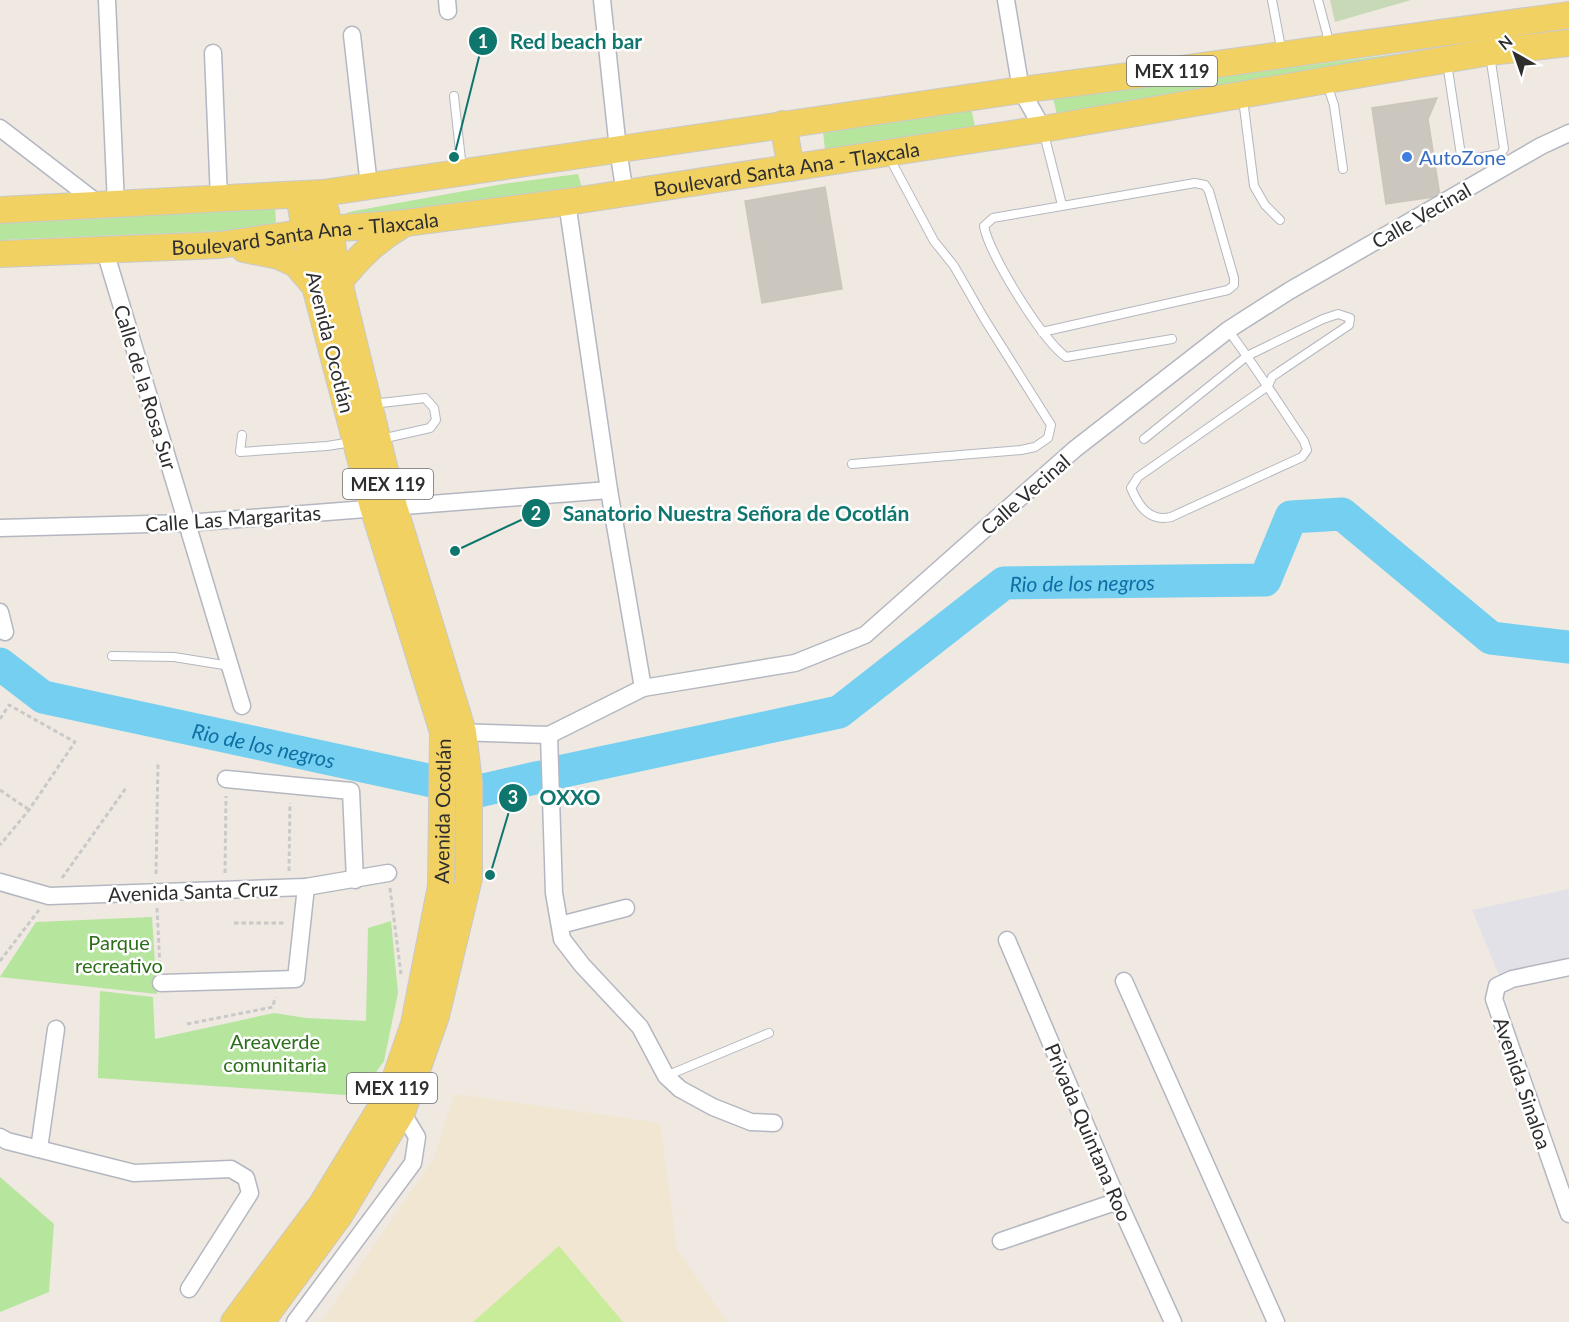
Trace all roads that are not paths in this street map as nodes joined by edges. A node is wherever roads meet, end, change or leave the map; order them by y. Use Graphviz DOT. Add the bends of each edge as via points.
graph roads {
  1 [pos="107,0"];
  2 [pos="602,0"];
  3 [pos="1006,0"];
  4 [pos="1272,0"];
  5 [pos="1318,0"];
  6 [pos="1566,14"];
  7 [pos="352,35"];
  8 [pos="1568,44"];
  9 [pos="1331,48"];
  10 [pos="1490,52"];
  11 [pos="213,53"];
  12 [pos="1282,55"];
  13 [pos="1447,60"];
  14 [pos="1326,81"];
  15 [pos="1021,90"];
  16 [pos="1243,95"];
  17 [pos="454,96"];
  18 [pos="783,124"];
  19 [pos="0,128"];
  20 [pos="1043,129"];
  21 [pos="1569,133"];
  22 [pos="618,149"];
  23 [pos="888,153"];
  24 [pos="791,168"];
  25 [pos="1343,169"];
  26 [pos="462,173"];
  27 [pos="369,186"];
  28 [pos="311,194"];
  29 [pos="625,194"];
  30 [pos="219,199"];
  31 [pos="567,202"];
  32 [pos="108,205"];
  33 [pos="1062,205"];
  34 [pos="0,210"];
  35 [pos="1280,220"];
  36 [pos="405,223"];
  37 [pos="317,231"];
  38 [pos="220,245"];
  39 [pos="105,251"];
  40 [pos="0,254"];
  41 [pos="327,284"];
  42 [pos="1228,330"];
  43 [pos="1042,332"];
  44 [pos="1172,339"];
  45 [pos="1247,356"];
  46 [pos="1268,386"];
  47 [pos="369,405"];
  48 [pos="242,435"];
  49 [pos="1144,439"];
  50 [pos="367,440"];
  51 [pos="852,464"];
  52 [pos="609,490"];
  53 [pos="383,507"];
  54 [pos="188,523"];
  55 [pos="0,528"];
  56 [pos="0,612"];
  57 [pos="5,632"];
  58 [pos="112,656"];
  59 [pos="230,666"];
  60 [pos="643,688"];
  61 [pos="242,706"];
  62 [pos="453,732"];
  63 [pos="549,735"];
  64 [pos="226,779"];
  65 [pos="388,873"];
  66 [pos="355,880"];
  67 [pos="0,882"];
  68 [pos="297,887"];
  69 [pos="626,908"];
  70 [pos="560,925"];
  71 [pos="1006,940"];
  72 [pos="1569,967"];
  73 [pos="1124,981"];
  74 [pos="161,983"];
  75 [pos="56,1029"];
  76 [pos="769,1033"];
  77 [pos="666,1076"];
  78 [pos="402,1112"];
  79 [pos="774,1123"];
  80 [pos="2,1140"];
  81 [pos="39,1149"];
  82 [pos="1118,1201"];
  83 [pos="1569,1214"];
  84 [pos="1001,1241"];
  85 [pos="189,1289"];
  86 [pos="234,1322"];
  87 [pos="261,1322"];
  88 [pos="295,1322"];
  89 [pos="1173,1322"];
  90 [pos="1276,1322"];
  1 -- 32 [label="street"];
  2 -- 22 [label="street"];
  3 -- 15 [label="street"];
  4 -- 12 [label="lane"];
  5 -- 9 [label="lane"];
  6 -- 9 [label="main road, Boulevard Santa Ana - Tlaxcala / MEX 119"];
  7 -- 27 [label="street"];
  8 -- 10 [label="main road, Boulevard Santa Ana - Tlaxcala / MEX 119"];
  9 -- 12 [label="main road, Boulevard Santa Ana - Tlaxcala / MEX 119"];
  10 -- 13 [label="main road, Boulevard Santa Ana - Tlaxcala / MEX 119"];
  10 -- 13 [label="lane" via="1504,149 1500,154 1464,160 1461,155"];
  11 -- 30 [label="street"];
  12 -- 15 [label="main road, Boulevard Santa Ana - Tlaxcala / MEX 119"];
  13 -- 14 [label="main road, Boulevard Santa Ana - Tlaxcala / MEX 119"];
  14 -- 16 [label="main road, Boulevard Santa Ana - Tlaxcala / MEX 119"];
  14 -- 25 [label="lane" via="1334,105"];
  15 -- 18 [label="main road, Boulevard Santa Ana - Tlaxcala / MEX 119"];
  15 -- 20 [label="street"];
  16 -- 20 [label="main road, Boulevard Santa Ana - Tlaxcala / MEX 119"];
  16 -- 35 [label="lane" via="1254,186"];
  17 -- 26 [label="lane"];
  18 -- 22 [label="main road, Boulevard Santa Ana - Tlaxcala / MEX 119"];
  18 -- 24 [label="main road"];
  19 -- 32 [label="street"];
  20 -- 23 [label="main road, Boulevard Santa Ana - Tlaxcala / MEX 119"];
  20 -- 33 [label="lane"];
  21 -- 42 [label="street, Calle Vecinal"];
  22 -- 26 [label="main road, Boulevard Santa Ana - Tlaxcala / MEX 119"];
  22 -- 29 [label="street"];
  23 -- 24 [label="main road, Boulevard Santa Ana - Tlaxcala / MEX 119"];
  23 -- 51 [label="lane" via="934,241 954,266 1051,425 1048,438 1021,450"];
  24 -- 29 [label="main road, Boulevard Santa Ana - Tlaxcala / MEX 119"];
  26 -- 27 [label="main road, Boulevard Santa Ana - Tlaxcala / MEX 119"];
  27 -- 28 [label="main road, Boulevard Santa Ana - Tlaxcala / MEX 119"];
  28 -- 30 [label="main road, Boulevard Santa Ana - Tlaxcala / MEX 119"];
  28 -- 37 [label="main road, Avenida Ocotlán / MEX 119"];
  29 -- 31 [label="main road, Boulevard Santa Ana - Tlaxcala / MEX 119"];
  30 -- 32 [label="main road, Boulevard Santa Ana - Tlaxcala / MEX 119"];
  31 -- 36 [label="main road, Boulevard Santa Ana - Tlaxcala / MEX 119"];
  31 -- 52 [label="street"];
  32 -- 34 [label="main road, Boulevard Santa Ana - Tlaxcala / MEX 119"];
  33 -- 43 [label="lane" via="993,218 984,225 999,262"];
  33 -- 43 [label="lane" via="1195,183 1204,185 1209,191 1234,285 1228,291"];
  36 -- 37 [label="main road, Boulevard Santa Ana - Tlaxcala / MEX 119"];
  36 -- 41 [label="main road" via="380,238"];
  37 -- 38 [label="main road, Boulevard Santa Ana - Tlaxcala / MEX 119"];
  37 -- 41 [label="main road, Avenida Ocotlán / MEX 119"];
  38 -- 39 [label="main road, Boulevard Santa Ana - Tlaxcala / MEX 119"];
  38 -- 41 [label="main road" via="279,256"];
  39 -- 40 [label="main road, Boulevard Santa Ana - Tlaxcala / MEX 119"];
  39 -- 54 [label="street, Calle de la Rosa Sur"];
  41 -- 47 [label="main road, Avenida Ocotlán / MEX 119"];
  41 -- 50 [label="main road, Avenida Ocotlán / MEX 119"];
  42 -- 45 [label="lane"];
  42 -- 60 [label="street, Calle Vecinal" via="1076,449 865,635 795,663"];
  43 -- 44 [label="lane" via="1066,357"];
  45 -- 46 [label="lane"];
  45 -- 46 [label="lane" via="1323,319 1338,314 1350,318 1349,325 1272,377"];
  45 -- 49 [label="lane"];
  46 -- 46 [label="lane" via="1138,477 1131,488 1150,516 1160,520 1172,517 1302,457 1307,450 1304,441"];
  47 -- 50 [label="main road, Avenida Ocotlán / MEX 119"];
  47 -- 50 [label="lane" via="425,398 434,408 436,420 430,428"];
  48 -- 50 [label="lane" via="240,452"];
  50 -- 53 [label="main road, Avenida Ocotlán / MEX 119"];
  52 -- 53 [label="street, Calle Las Margaritas"];
  52 -- 60 [label="street"];
  53 -- 54 [label="street, Calle Las Margaritas"];
  53 -- 62 [label="main road, Avenida Ocotlán / MEX 119"];
  54 -- 55 [label="street, Calle Las Margaritas"];
  54 -- 59 [label="street, Calle de la Rosa Sur"];
  56 -- 57 [label="street"];
  58 -- 59 [label="lane" via="174,657"];
  59 -- 61 [label="street, Calle de la Rosa Sur"];
  60 -- 63 [label="street, Calle Vecinal"];
  62 -- 63 [label="street, Calle Vecinal"];
  62 -- 78 [label="main road, Avenida Ocotlán / MEX 119" via="468,770 469,878 436,1016"];
  62 -- 86 [label="main road, Avenida Ocotlán / MEX 119" via="442,768 441,886 414,1024 390,1091 322,1204"];
  63 -- 70 [label="street" via="554,893"];
  64 -- 66 [label="street" via="351,791"];
  65 -- 66 [label="street, Avenida Santa Cruz"];
  66 -- 68 [label="street, Avenida Santa Cruz"];
  67 -- 68 [label="street, Avenida Santa Cruz" via="49,897"];
  68 -- 74 [label="street" via="302,922 288,979"];
  69 -- 70 [label="street"];
  70 -- 77 [label="street" via="562,939 582,965 640,1027"];
  71 -- 82 [label="street, Privada Quintana Roo"];
  72 -- 83 [label="street, Avenida Sinaloa" via="1512,979 1497,986 1494,999"];
  73 -- 90 [label="street"];
  75 -- 81 [label="street"];
  76 -- 77 [label="lane"];
  77 -- 79 [label="street" via="680,1089 713,1107 751,1122"];
  78 -- 87 [label="main road, Avenida Ocotlán / MEX 119" via="339,1216"];
  78 -- 88 [label="street" via="417,1137 413,1163"];
  80 -- 81 [label="street"];
  81 -- 85 [label="street" via="134,1173 231,1169 246,1178 250,1193"];
  82 -- 84 [label="street"];
  82 -- 89 [label="street, Privada Quintana Roo"];
}
